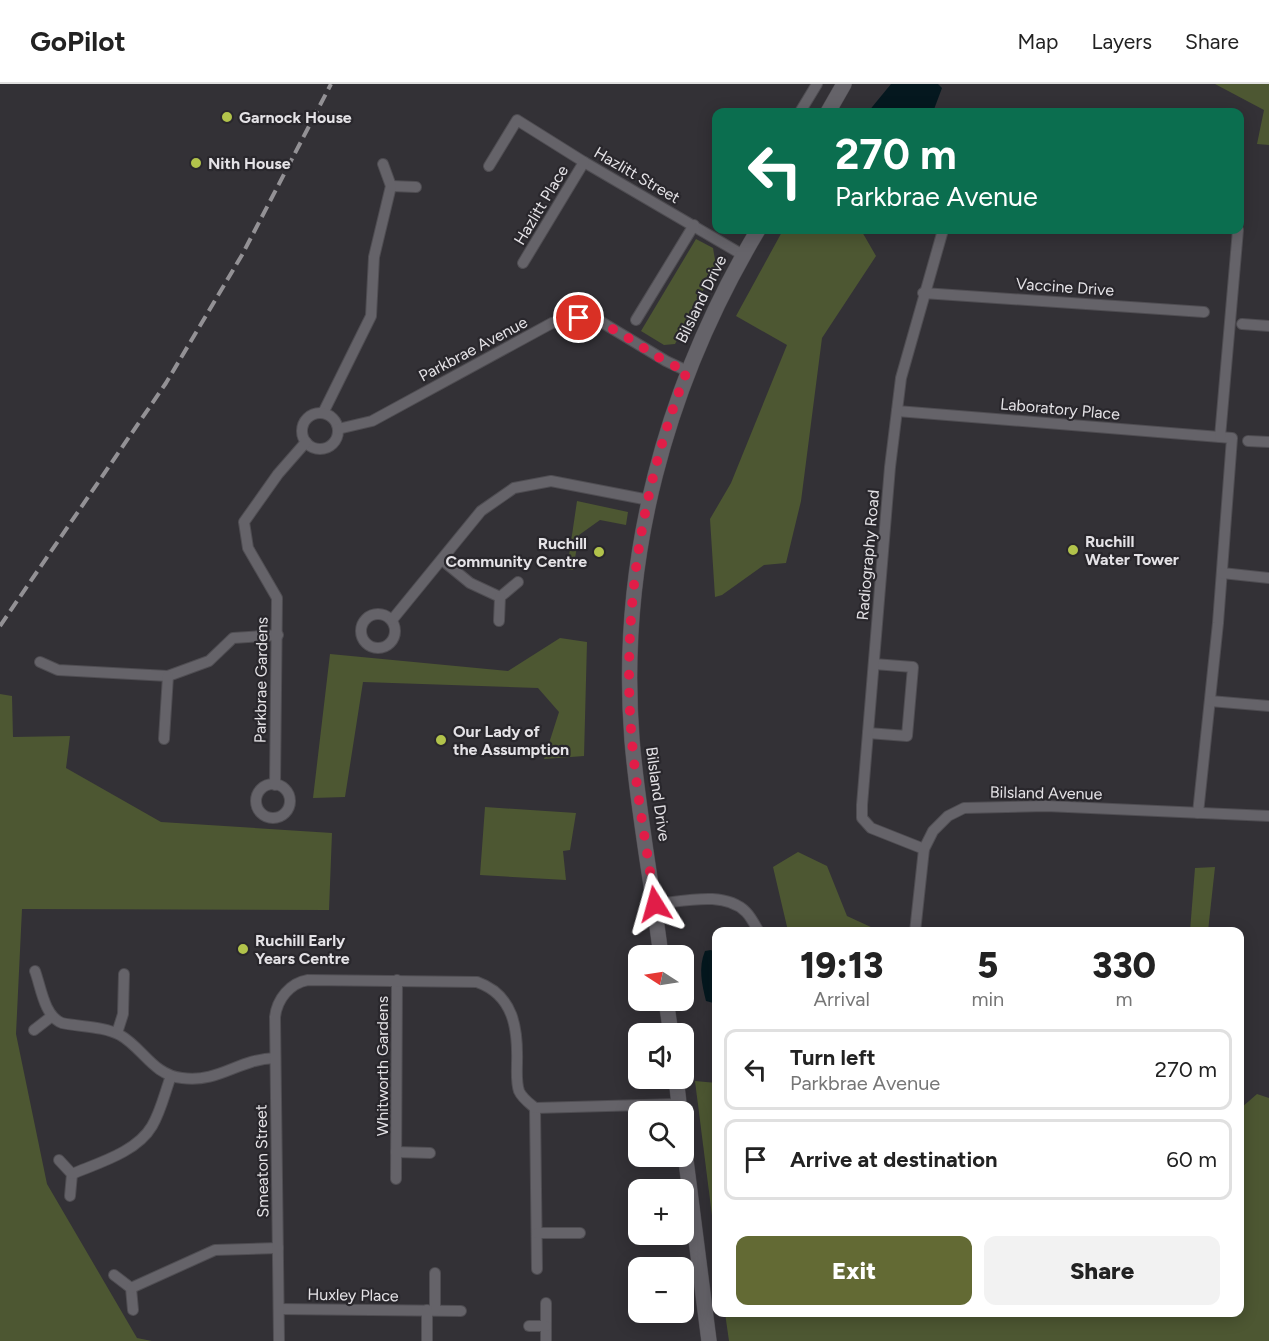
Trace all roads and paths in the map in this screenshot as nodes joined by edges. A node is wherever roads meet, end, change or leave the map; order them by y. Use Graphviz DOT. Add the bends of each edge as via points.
graph roads {
  1 [pos="817,84"];
  2 [pos="844,84"];
  3 [pos="802,108"];
  4 [pos="830,108"];
  5 [pos="584,162"];
  6 [pos="383,164"];
  7 [pos="489,166"];
  8 [pos="391,186"];
  9 [pos="416,187"];
  10 [pos="694,225"];
  11 [pos="756,234"];
  12 [pos="942,234"];
  13 [pos="1238,234"];
  14 [pos="743,255"];
  15 [pos="523,263"];
  16 [pos="923,293"];
  17 [pos="1204,312"];
  18 [pos="636,320"];
  19 [pos="1242,324"];
  20 [pos="1269,326"];
  21 [pos="687,371"];
  22 [pos="897,411"];
  23 [pos="323,413"];
  24 [pos="338,429"];
  25 [pos="1220,437"];
  26 [pos="1248,441"];
  27 [pos="306,442"];
  28 [pos="1269,442"];
  29 [pos="649,500"];
  30 [pos="442,560"];
  31 [pos="1222,573"];
  32 [pos="1269,578"];
  33 [pos="518,582"];
  34 [pos="500,597"];
  35 [pos="392,620"];
  36 [pos="499,621"];
  37 [pos="278,635"];
  38 [pos="40,662"];
  39 [pos="874,664"];
  40 [pos="168,676"];
  41 [pos="1210,700"];
  42 [pos="1269,706"];
  43 [pos="868,733"];
  44 [pos="164,739"];
  45 [pos="275,784"];
  46 [pos="1198,813"];
  47 [pos="1269,816"];
  48 [pos="924,849"];
  49 [pos="655,904"];
  50 [pos="756,927"];
  51 [pos="916,927"];
  52 [pos="660,945"];
  53 [pos="35,970"];
  54 [pos="124,975"];
  55 [pos="397,980"];
  56 [pos="52,1016"];
  57 [pos="34,1030"];
  58 [pos="117,1033"];
  59 [pos="275,1058"];
  60 [pos="171,1076"];
  61 [pos="535,1108"];
  62 [pos="628,1108"];
  63 [pos="396,1152"];
  64 [pos="430,1153"];
  65 [pos="59,1160"];
  66 [pos="687,1167"];
  67 [pos="72,1174"];
  68 [pos="396,1179"];
  69 [pos="70,1196"];
  70 [pos="537,1233"];
  71 [pos="580,1233"];
  72 [pos="278,1248"];
  73 [pos="537,1269"];
  74 [pos="435,1273"];
  75 [pos="114,1275"];
  76 [pos="131,1288"];
  77 [pos="546,1303"];
  78 [pos="279,1309"];
  79 [pos="133,1310"];
  80 [pos="431,1310"];
  81 [pos="461,1311"];
  82 [pos="529,1326"];
  83 [pos="546,1326"];
  84 [pos="279,1341"];
  85 [pos="427,1341"];
  86 [pos="546,1341"];
  87 [pos="709,1341"];
  1 -- 3 [label="street"];
  2 -- 4 [label="main road"];
  5 -- 7 [label="street, Hazlitt Street" via="518,120"];
  5 -- 10 [label="street, Hazlitt Street"];
  5 -- 15 [label="street, Hazlitt Place"];
  6 -- 8 [label="street"];
  8 -- 9 [label="street"];
  8 -- 23 [label="street" via="374,257 371,316"];
  10 -- 14 [label="street, Hazlitt Street"];
  10 -- 18 [label="street"];
  11 -- 14 [label="main road, Bilsland Drive"];
  12 -- 16 [label="street, Radiography Road"];
  13 -- 25 [label="street"];
  14 -- 21 [label="main road, Bilsland Drive"];
  16 -- 17 [label="street, Vaccine Drive"];
  16 -- 22 [label="street, Radiography Road" via="901,378"];
  19 -- 20 [label="street"];
  21 -- 24 [label="street, Parkbrae Avenue" via="598,320 579,318 552,323 372,421"];
  21 -- 29 [label="main road, Bilsland Drive" via="667,428"];
  22 -- 25 [label="street, Laboratory Place"];
  22 -- 39 [label="street, Radiography Road"];
  23 -- 24 [label="street" via="333,418"];
  23 -- 27 [label="street" via="311,415 303,424"];
  24 -- 27 [label="street" via="335,440 327,447 315,448"];
  25 -- 31 [label="street" via="1232,438"];
  26 -- 28 [label="street"];
  27 -- 37 [label="street, Parkbrae Gardens" via="244,522 248,549 277,598"];
  29 -- 30 [label="street" via="551,481 514,488 481,511"];
  29 -- 49 [label="main road, Bilsland Drive" via="634,591 630,662 632,742"];
  30 -- 34 [label="street" via="470,583"];
  30 -- 35 [label="street"];
  31 -- 32 [label="street"];
  31 -- 41 [label="street"];
  33 -- 34 [label="street"];
  34 -- 36 [label="street"];
  37 -- 40 [label="street" via="233,638 209,661"];
  37 -- 45 [label="street, Parkbrae Gardens"];
  38 -- 40 [label="street" via="58,670"];
  39 -- 43 [label="street, Radiography Road"];
  39 -- 43 [label="street" via="913,667 907,736"];
  40 -- 44 [label="street"];
  41 -- 42 [label="street"];
  41 -- 46 [label="street"];
  43 -- 48 [label="street, Radiography Road" via="862,818 871,828"];
  46 -- 47 [label="street, Bilsland Avenue"];
  46 -- 48 [label="street, Bilsland Avenue" via="1046,806 964,808 948,816 933,831"];
  48 -- 51 [label="street, Bilsland Avenue"];
  49 -- 50 [label="street" via="712,899 729,902 745,911"];
  49 -- 52 [label="main road, Bilsland Drive"];
  53 -- 56 [label="street"];
  54 -- 58 [label="street" via="123,1014"];
  55 -- 59 [label="street, Smeaton Street" via="308,980 293,986 276,1009"];
  55 -- 61 [label="street" via="470,981 500,996 512,1012 517,1029 520,1093"];
  55 -- 63 [label="street, Whitworth Gardens"];
  56 -- 57 [label="street"];
  56 -- 58 [label="street" via="62,1023"];
  58 -- 60 [label="street" via="158,1070"];
  59 -- 60 [label="street" via="253,1059 209,1077"];
  59 -- 72 [label="street, Smeaton Street"];
  60 -- 67 [label="street" via="153,1124 141,1139"];
  61 -- 62 [label="street"];
  61 -- 70 [label="street"];
  63 -- 64 [label="street, Whitworth Gardens"];
  63 -- 68 [label="street, Whitworth Gardens"];
  65 -- 67 [label="street"];
  66 -- 87 [label="main road"];
  67 -- 69 [label="street"];
  70 -- 71 [label="street"];
  70 -- 73 [label="street"];
  72 -- 76 [label="street" via="215,1250"];
  72 -- 78 [label="street, Smeaton Street"];
  74 -- 80 [label="street"];
  75 -- 76 [label="street"];
  76 -- 79 [label="street"];
  77 -- 83 [label="street"];
  78 -- 80 [label="street, Huxley Place"];
  78 -- 84 [label="street, Smeaton Street"];
  80 -- 81 [label="street, Huxley Place"];
  80 -- 85 [label="street"];
  82 -- 83 [label="street"];
  83 -- 86 [label="street"];
}
